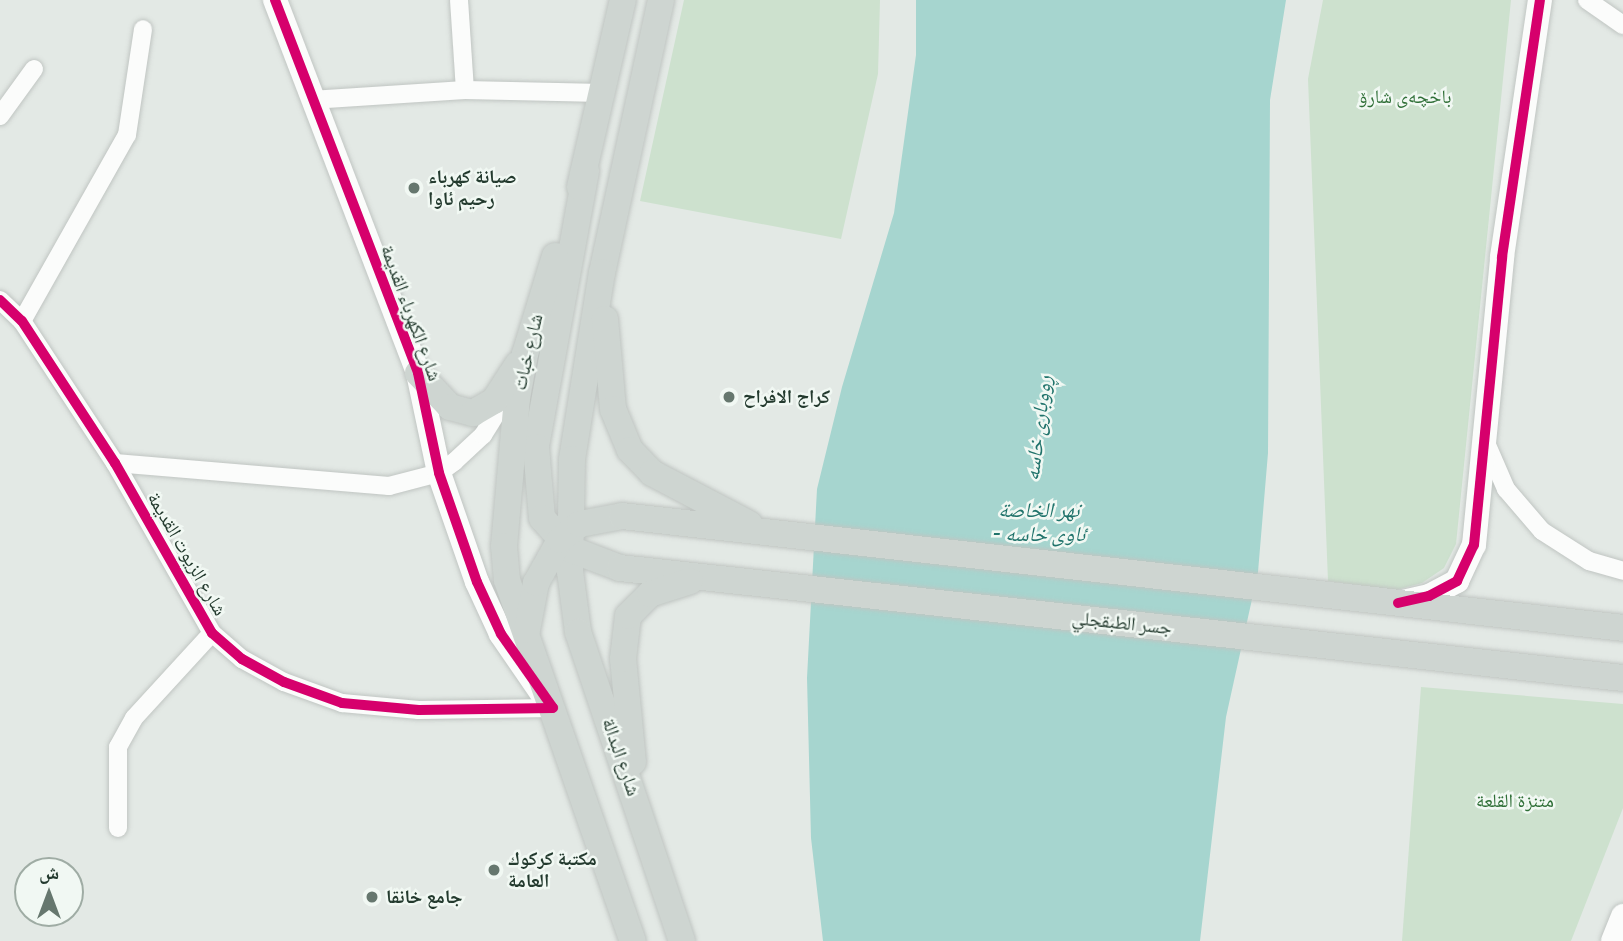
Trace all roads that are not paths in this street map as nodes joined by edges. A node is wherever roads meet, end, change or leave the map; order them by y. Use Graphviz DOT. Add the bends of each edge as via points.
graph roads {
  1 [pos="275,0"];
  2 [pos="459,0"];
  3 [pos="623,0"];
  4 [pos="661,0"];
  5 [pos="1540,0"];
  6 [pos="1587,0"];
  7 [pos="1623,25"];
  8 [pos="143,29"];
  9 [pos="34,69"];
  10 [pos="466,90"];
  11 [pos="603,93"];
  12 [pos="311,100"];
  13 [pos="0,116"];
  14 [pos="586,171"];
  15 [pos="602,272"];
  16 [pos="0,300"];
  17 [pos="22,321"];
  18 [pos="525,354"];
  19 [pos="418,373"];
  20 [pos="1485,438"];
  21 [pos="115,463"];
  22 [pos="439,473"];
  23 [pos="773,533"];
  24 [pos="568,548"];
  25 [pos="1619,571"];
  26 [pos="703,577"];
  27 [pos="1623,588"];
  28 [pos="1398,603"];
  29 [pos="1623,628"];
  30 [pos="527,630"];
  31 [pos="212,633"];
  32 [pos="1623,678"];
  33 [pos="553,708"];
  34 [pos="639,808"];
  35 [pos="118,828"];
  36 [pos="1623,916"];
  37 [pos="633,941"];
  38 [pos="682,941"];
  39 [pos="1613,941"];
  1 -- 12 [label="street, شارع الكهرباء القديمة"];
  2 -- 10 [label="street"];
  3 -- 11 [label="main road, شارع خبات"];
  4 -- 15 [label="main road"];
  5 -- 20 [label="street" via="1502,257"];
  6 -- 7 [label="street"];
  8 -- 17 [label="street" via="127,135"];
  9 -- 13 [label="street"];
  10 -- 11 [label="street"];
  10 -- 12 [label="street"];
  11 -- 14 [label="main road, شارع خبات"];
  12 -- 19 [label="street, شارع الكهرباء القديمة"];
  14 -- 18 [label="main road, شارع خبات"];
  14 -- 24 [label="main road" via="536,447 542,518"];
  15 -- 23 [label="main road" via="613,409 630,450 652,473"];
  15 -- 24 [label="main road" via="572,458"];
  16 -- 17 [label="street, شارع الزيوت القديمة"];
  17 -- 21 [label="street, شارع الزيوت القديمة"];
  18 -- 19 [label="main road" via="494,401 473,414 450,407"];
  18 -- 22 [label="street" via="495,419 470,450"];
  18 -- 30 [label="main road, شارع خبات" via="510,449 505,547 507,580"];
  19 -- 22 [label="street, شارع الكهرباء القديمة"];
  20 -- 25 [label="street" via="1506,489 1542,531 1577,554"];
  20 -- 28 [label="street" via="1474,545 1464,572 1444,590"];
  21 -- 22 [label="street" via="389,486"];
  21 -- 31 [label="street, شارع الزيوت القديمة"];
  22 -- 33 [label="street, شارع الكهرباء القديمة" via="464,550 501,634"];
  23 -- 24 [label="main road" via="622,516"];
  23 -- 28 [label="main road"];
  24 -- 26 [label="main road, جسر الطبقجلي" via="621,568"];
  24 -- 30 [label="main road" via="536,583"];
  24 -- 34 [label="main road, شارع البدالة" via="578,632"];
  25 -- 27 [label="street"];
  26 -- 32 [label="main road, جسر الطبقجلي"];
  26 -- 34 [label="main road" via="641,599 628,617 624,675"];
  28 -- 29 [label="main road"];
  30 -- 33 [label="main road, شارع خبات"];
  31 -- 33 [label="street, شارع الزيوت القديمة" via="242,659 284,682 342,703 419,710"];
  31 -- 35 [label="street" via="134,718 118,747"];
  33 -- 37 [label="main road"];
  34 -- 38 [label="main road, شارع البدالة"];
  36 -- 39 [label="street"];
}
